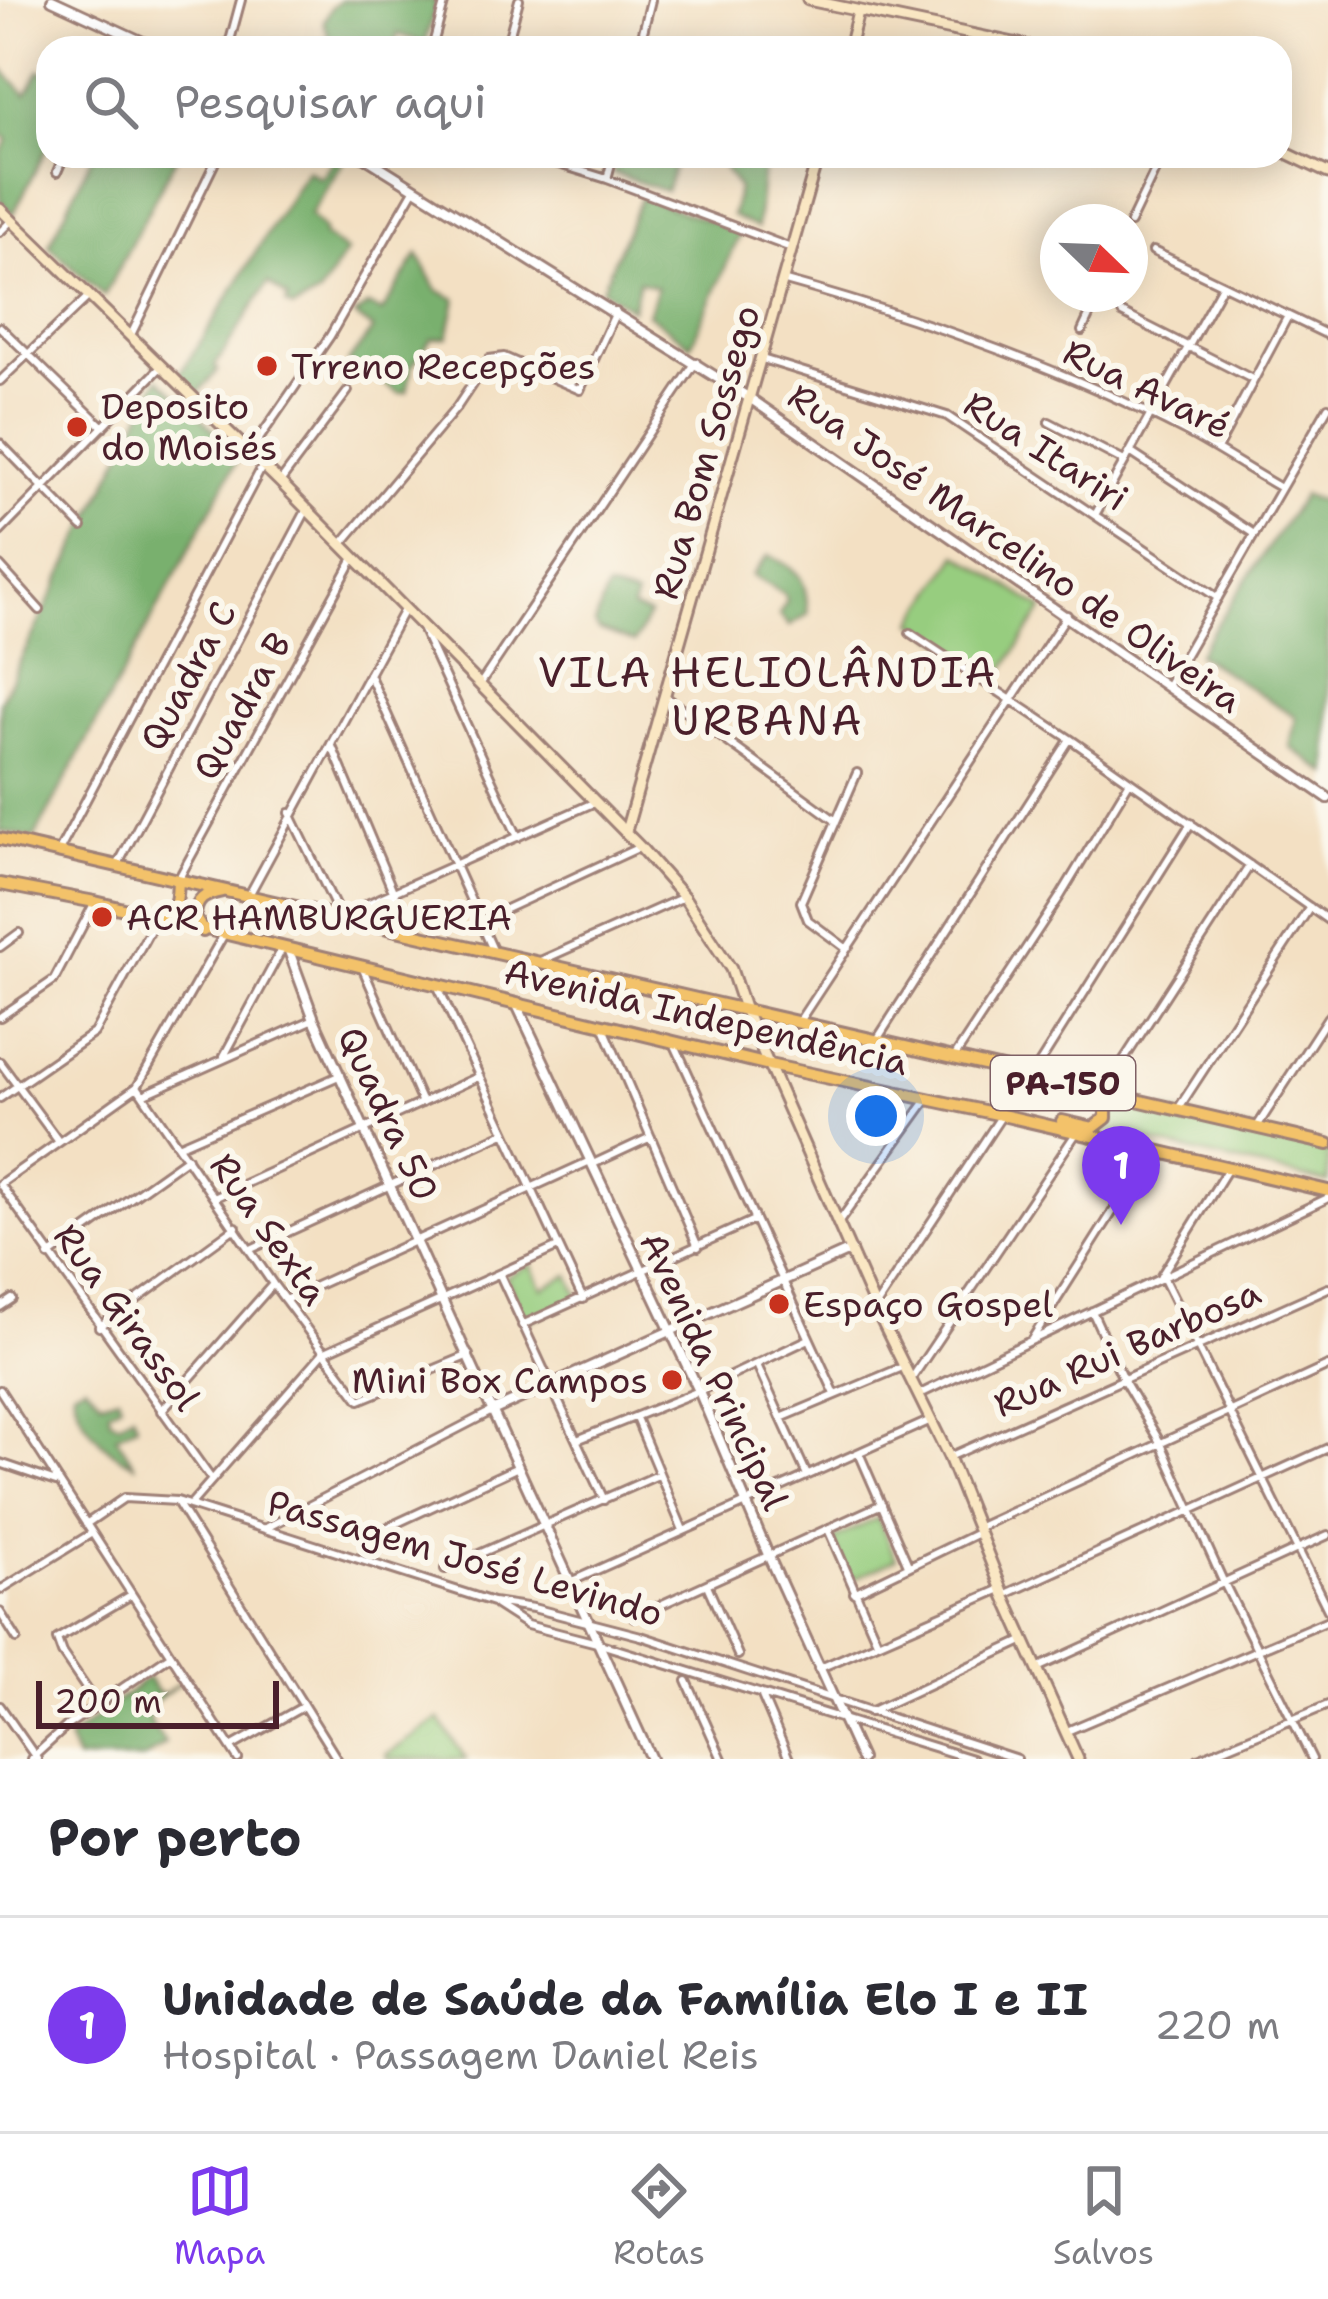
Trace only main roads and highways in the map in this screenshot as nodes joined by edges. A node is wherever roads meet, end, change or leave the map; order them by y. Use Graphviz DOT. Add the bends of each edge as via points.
graph roads {
  1 [pos="808,0"];
  2 [pos="843,4"];
  3 [pos="858,12"];
  4 [pos="852,36"];
  5 [pos="978,36"];
  6 [pos="1292,156"];
  7 [pos="814,168"];
  8 [pos="1328,173"];
  9 [pos="0,209"];
  10 [pos="626,831"];
  11 [pos="0,839"];
  12 [pos="178,880"];
  13 [pos="0,884"];
  14 [pos="225,890"];
  15 [pos="156,919"];
  16 [pos="203,931"];
  17 [pos="745,1011"];
  18 [pos="979,1064"];
  19 [pos="769,1065"];
  20 [pos="976,1109"];
  21 [pos="1328,1144"];
  22 [pos="1328,1195"];
  23 [pos="1078,1759"];
  1 -- 2 [label="main road"];
  2 -- 3 [label="main road"];
  3 -- 4 [label="main road"];
  3 -- 5 [label="main road"];
  6 -- 8 [label="main road"];
  7 -- 10 [label="main road, Rua Bom Sossego"];
  9 -- 10 [label="main road"];
  10 -- 17 [label="main road" via="684,897 731,969"];
  11 -- 12 [label="main road, Avenida Independência / PA-150"];
  12 -- 14 [label="main road, Avenida Independência / PA-150"];
  12 -- 15 [label="main road" via="176,906"];
  13 -- 15 [label="main road, Avenida Independência / PA-150"];
  14 -- 16 [label="main road" via="198,903"];
  14 -- 17 [label="main road, Avenida Independência / PA-150"];
  15 -- 16 [label="main road, Avenida Independência / PA-150"];
  16 -- 19 [label="main road, Avenida Independência / PA-150"];
  17 -- 18 [label="main road, Avenida Independência / PA-150"];
  17 -- 19 [label="main road"];
  18 -- 20 [label="main road" via="1100,1099 1107,1112 1093,1128"];
  18 -- 21 [label="main road, Avenida Independência / PA-150"];
  19 -- 20 [label="main road, Avenida Independência / PA-150"];
  19 -- 23 [label="main road"];
  20 -- 22 [label="main road, Avenida Independência / PA-150"];
}
